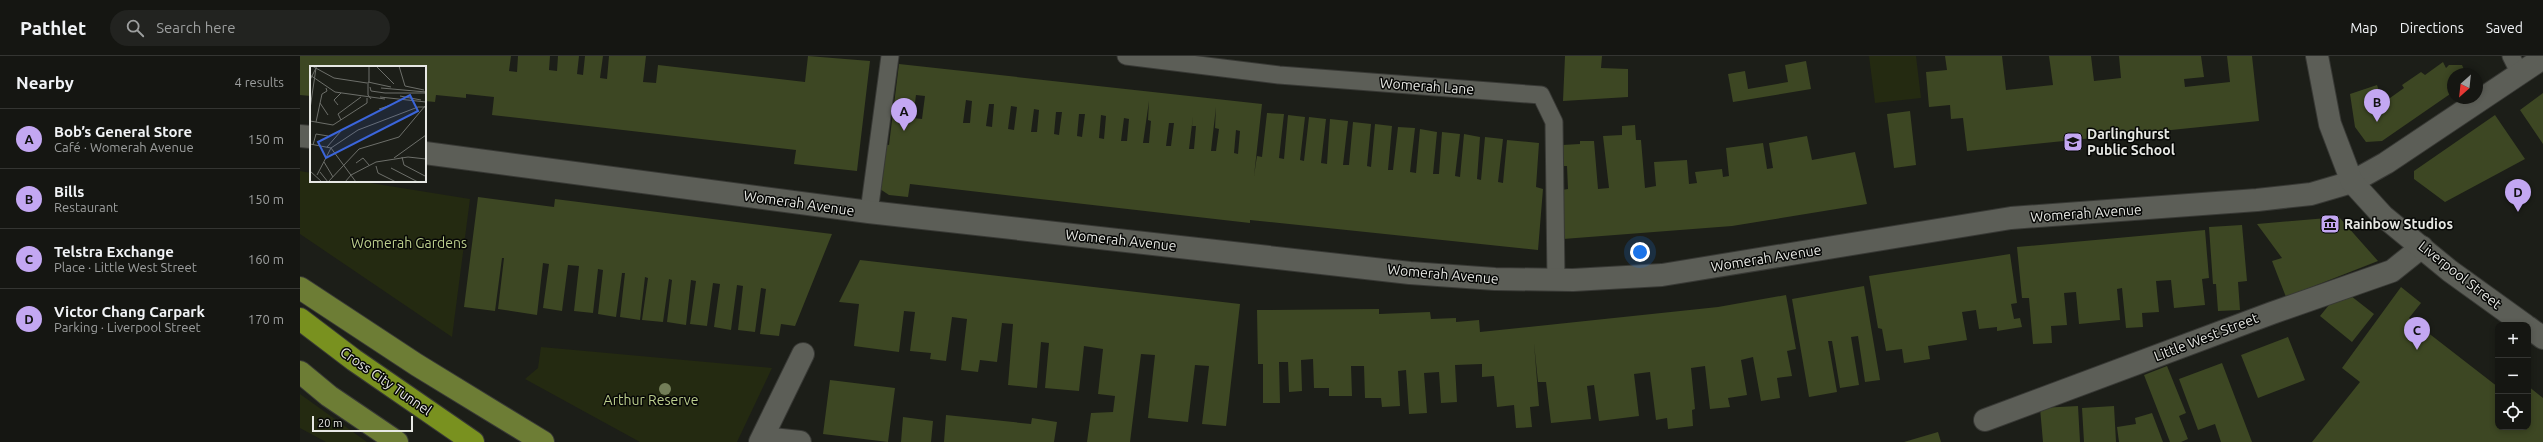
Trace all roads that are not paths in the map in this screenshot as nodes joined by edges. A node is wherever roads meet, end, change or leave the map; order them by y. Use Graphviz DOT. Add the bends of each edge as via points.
graph roads {
  1 [pos="890,56"];
  2 [pos="1126,56"];
  3 [pos="2317,56"];
  4 [pos="2543,58"];
  5 [pos="2516,65"];
  6 [pos="300,136"];
  7 [pos="310,137"];
  8 [pos="426,153"];
  9 [pos="2352,182"];
  10 [pos="869,212"];
  11 [pos="2422,247"];
  12 [pos="1556,280"];
  13 [pos="300,288"];
  14 [pos="300,319"];
  15 [pos="2521,322"];
  16 [pos="2531,329"];
  17 [pos="2543,338"];
  18 [pos="803,354"];
  19 [pos="300,372"];
  20 [pos="1985,420"];
  21 [pos="761,440"];
  22 [pos="397,442"];
  23 [pos="473,442"];
  24 [pos="543,442"];
  25 [pos="800,442"];
  1 -- 10 [label="lane"];
  2 -- 12 [label="lane, Womerah Lane" via="1279,75 1541,95 1554,122"];
  3 -- 9 [label="street, Liverpool Street" via="2330,124"];
  4 -- 5 [label="street, Womerah Avenue"];
  5 -- 9 [label="street, Womerah Avenue" via="2446,125"];
  6 -- 7 [label="street"];
  8 -- 10 [label="street, Womerah Avenue"];
  9 -- 11 [label="street, Liverpool Street" via="2383,216"];
  9 -- 12 [label="street, Womerah Avenue" via="2311,194 2257,200 2011,218 1662,275"];
  10 -- 12 [label="street, Womerah Avenue" via="1410,273"];
  11 -- 15 [label="street, Liverpool Street"];
  11 -- 20 [label="street, Little West Street" via="2392,272 2272,313"];
  13 -- 24 [label="main road" via="417,365"];
  14 -- 23 [label="highway, Cross City Tunnel" via="354,360"];
  16 -- 17 [label="street"];
  18 -- 21 [label="street"];
  19 -- 22 [label="main road" via="329,396"];
  21 -- 25 [label="street"];
}
